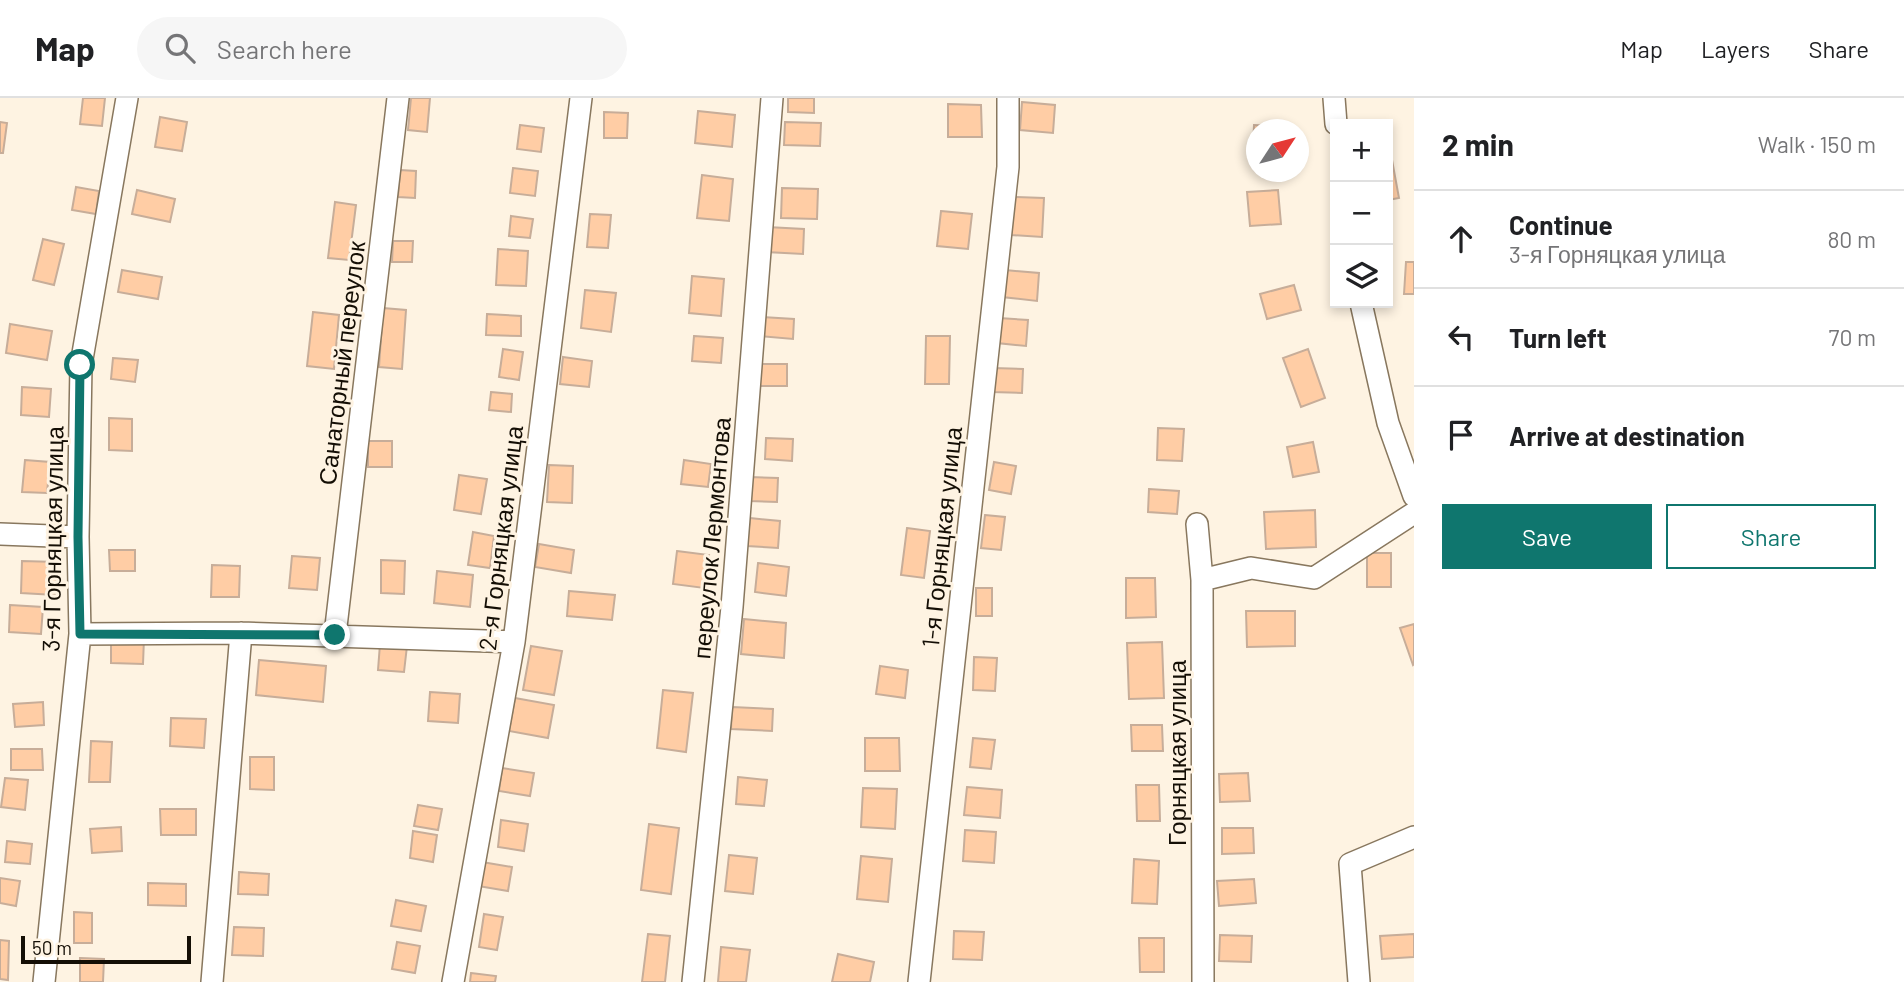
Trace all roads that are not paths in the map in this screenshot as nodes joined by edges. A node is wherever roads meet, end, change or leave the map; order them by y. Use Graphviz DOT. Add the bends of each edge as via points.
graph roads {
  1 [pos="127,98"];
  2 [pos="398,98"];
  3 [pos="581,98"];
  4 [pos="772,98"];
  5 [pos="1008,98"];
  6 [pos="1334,98"];
  7 [pos="1336,119"];
  8 [pos="1362,308"];
  9 [pos="1414,496"];
  10 [pos="1414,513"];
  11 [pos="1197,524"];
  12 [pos="0,534"];
  13 [pos="78,537"];
  14 [pos="1202,580"];
  15 [pos="242,633"];
  16 [pos="80,634"];
  17 [pos="335,635"];
  18 [pos="514,642"];
  19 [pos="1414,836"];
  20 [pos="44,982"];
  21 [pos="212,982"];
  22 [pos="453,982"];
  23 [pos="693,982"];
  24 [pos="919,982"];
  25 [pos="1203,982"];
  26 [pos="1359,982"];
  1 -- 13 [label="street, 3-я Горняцкая улица" via="80,365"];
  2 -- 17 [label="street, Санаторный переулок"];
  3 -- 18 [label="street, 2-я Горняцкая улица"];
  4 -- 23 [label="street, переулок Лермонтова" via="733,607"];
  5 -- 24 [label="street, 1-я Горняцкая улица" via="1008,167"];
  6 -- 7 [label="street"];
  8 -- 9 [label="street" via="1388,423"];
  10 -- 14 [label="street" via="1314,578 1251,568"];
  11 -- 14 [label="street, Горняцкая улица"];
  12 -- 13 [label="street"];
  13 -- 16 [label="street, 3-я Горняцкая улица"];
  14 -- 25 [label="street, Горняцкая улица"];
  15 -- 16 [label="street"];
  15 -- 17 [label="street"];
  15 -- 21 [label="street"];
  16 -- 20 [label="street, 3-я Горняцкая улица"];
  17 -- 18 [label="street"];
  18 -- 22 [label="street, 2-я Горняцкая улица"];
  19 -- 26 [label="street" via="1350,864"];
}
